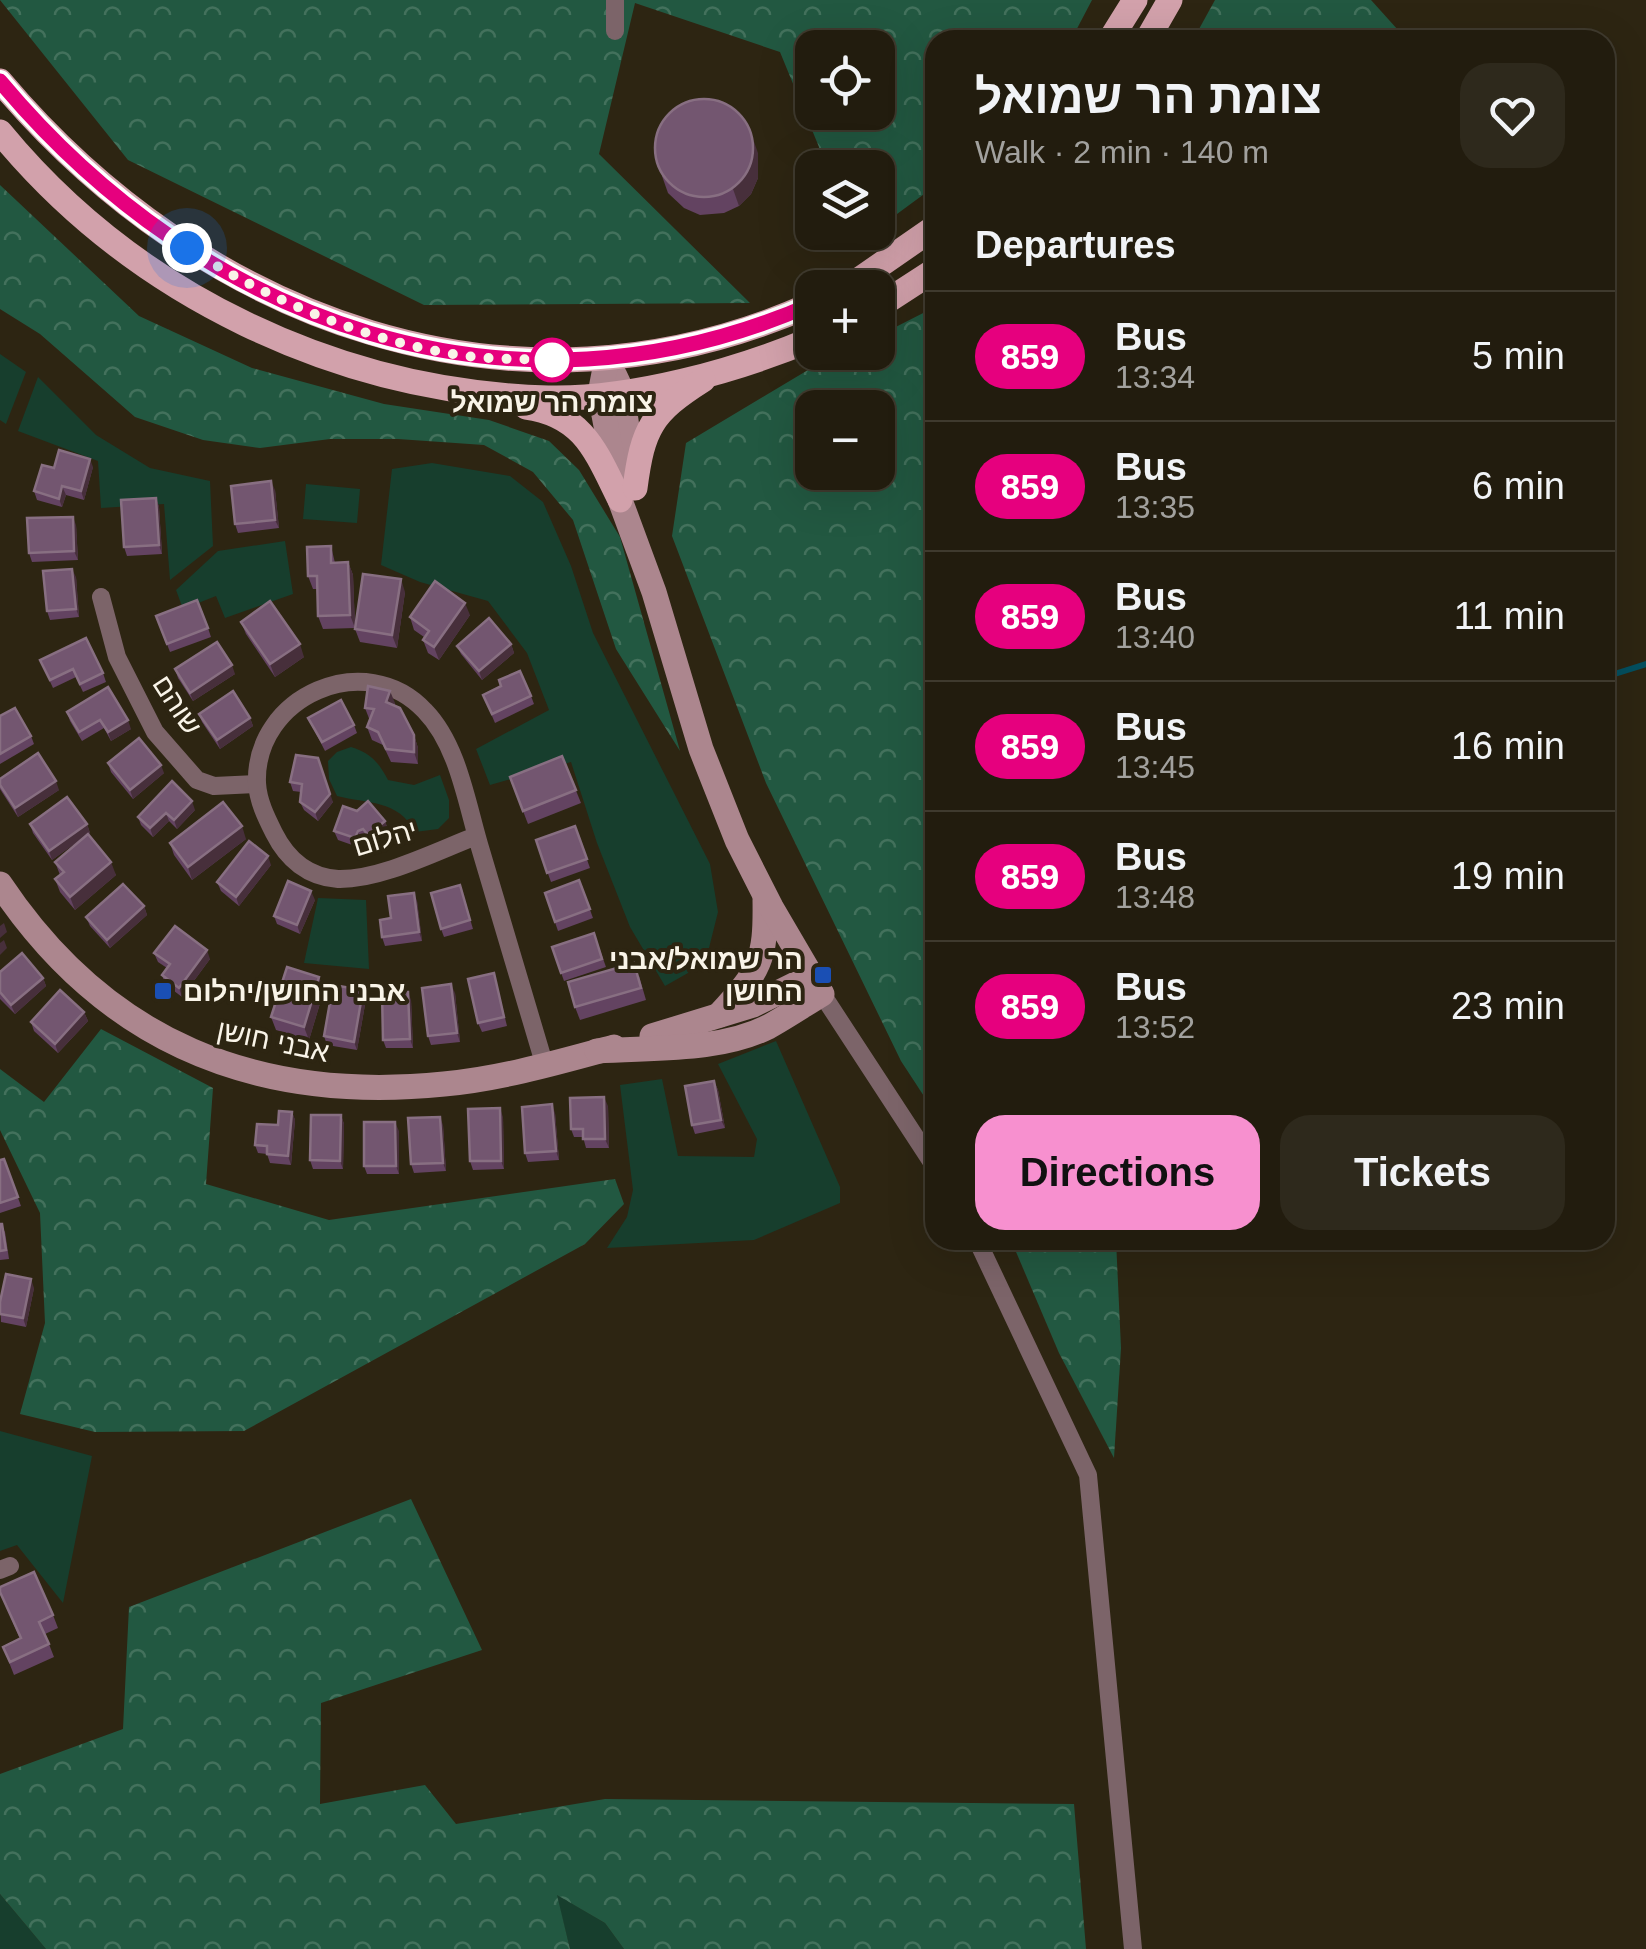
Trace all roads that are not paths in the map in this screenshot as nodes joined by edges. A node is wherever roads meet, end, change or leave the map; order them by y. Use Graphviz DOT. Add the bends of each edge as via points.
graph roads {
  1 [pos="615,0"];
  2 [pos="1135,0"];
  3 [pos="1170,0"];
  4 [pos="1116,30"];
  5 [pos="1153,30"];
  6 [pos="616,32"];
  7 [pos="0,80"];
  8 [pos="0,132"];
  9 [pos="925,235"];
  10 [pos="873,270"];
  11 [pos="925,276"];
  12 [pos="895,296"];
  13 [pos="207,306"];
  14 [pos="795,310"];
  15 [pos="795,346"];
  16 [pos="607,358"];
  17 [pos="710,375"];
  18 [pos="611,393"];
  19 [pos="628,494"];
  20 [pos="102,597"];
  21 [pos="257,784"];
  22 [pos="476,836"];
  23 [pos="0,884"];
  24 [pos="765,895"];
  25 [pos="817,985"];
  26 [pos="714,1020"];
  27 [pos="597,1051"];
  28 [pos="544,1063"];
  29 [pos="925,1152"];
  30 [pos="982,1250"];
  31 [pos="1133,1949"];
  1 -- 6 [label="street"];
  2 -- 4 [label="main road"];
  3 -- 5 [label="main road"];
  7 -- 16 [label="main road" via="35,123 133,210 275,297 334,322 454,354"];
  8 -- 13 [label="main road" via="68,205"];
  9 -- 10 [label="main road"];
  11 -- 12 [label="main road"];
  13 -- 18 [label="main road" via="308,352 440,388 551,398"];
  13 -- 19 [label="main road" via="295,361 418,395 561,416"];
  14 -- 16 [label="main road" via="722,336"];
  15 -- 17 [label="main road"];
  16 -- 18 [label="street"];
  17 -- 18 [label="main road"];
  17 -- 19 [label="main road" via="649,427"];
  18 -- 19 [label="street"];
  19 -- 24 [label="street" via="701,749"];
  20 -- 21 [label="street, שוהם" via="117,657 156,732 197,780"];
  21 -- 22 [label="street, יהלום" via="262,811 294,863 325,876 360,877"];
  21 -- 22 [label="street" via="270,730 310,691 361,680 390,686 428,712 442,734"];
  22 -- 28 [label="street"];
  23 -- 28 [label="street, אבני חושן" via="72,971 117,1008 170,1042 246,1072 398,1088"];
  24 -- 25 [label="street"];
  24 -- 26 [label="street" via="762,962"];
  25 -- 26 [label="street, אבני חושן"];
  25 -- 27 [label="street, אבני חושן" via="766,1028 747,1035"];
  25 -- 29 [label="street"];
  26 -- 27 [label="street, אבני חושן"];
  27 -- 28 [label="street, אבני חושן"];
  30 -- 31 [label="street" via="1088,1475"];
}
